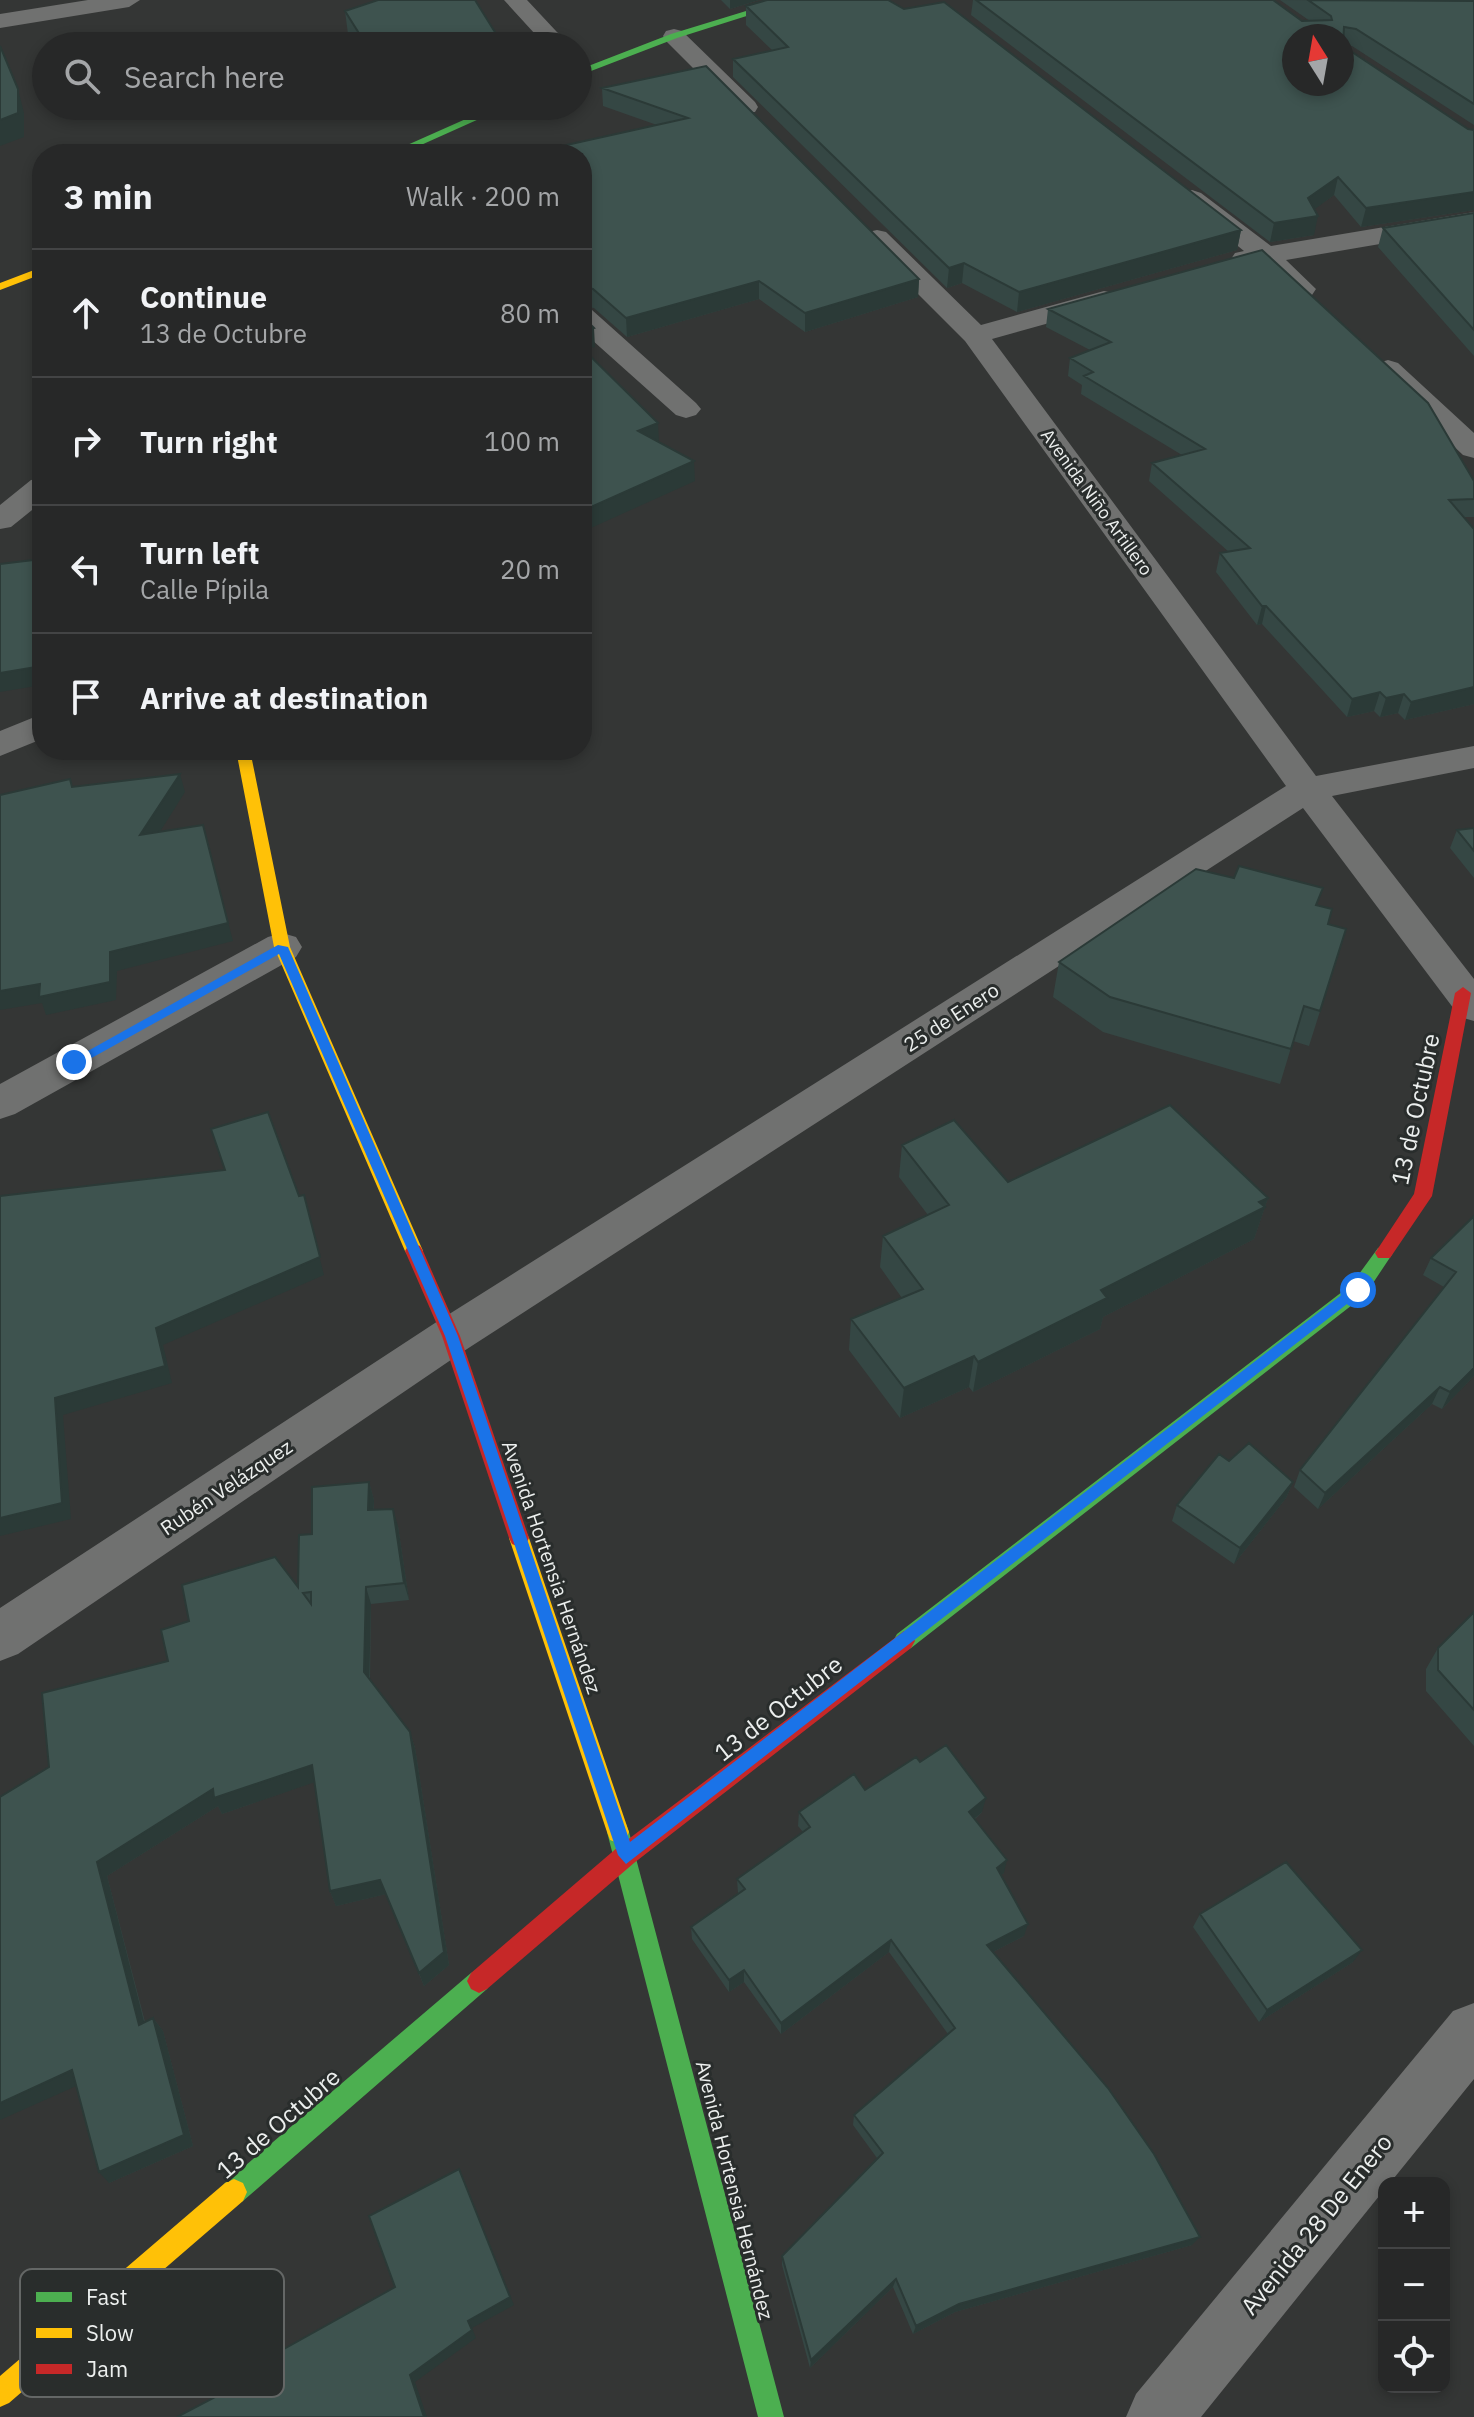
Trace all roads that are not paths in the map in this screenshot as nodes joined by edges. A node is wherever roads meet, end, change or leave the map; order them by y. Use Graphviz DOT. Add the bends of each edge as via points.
graph roads {
  1 [pos="129,0"];
  2 [pos="515,0"];
  3 [pos="792,0"];
  4 [pos="52,6"];
  5 [pos="0,21"];
  6 [pos="546,32"];
  7 [pos="674,36"];
  8 [pos="592,66"];
  9 [pos="472,120"];
  10 [pos="764,124"];
  11 [pos="418,144"];
  12 [pos="1166,178"];
  13 [pos="853,213"];
  14 [pos="1474,220"];
  15 [pos="1264,254"];
  16 [pos="1218,266"];
  17 [pos="32,274"];
  18 [pos="0,287"];
  19 [pos="1127,292"];
  20 [pos="1322,308"];
  21 [pos="592,325"];
  22 [pos="975,335"];
  23 [pos="1369,351"];
  24 [pos="686,409"];
  25 [pos="1474,449"];
  26 [pos="32,495"];
  27 [pos="0,520"];
  28 [pos="32,730"];
  29 [pos="0,745"];
  30 [pos="1474,757"];
  31 [pos="245,760"];
  32 [pos="1307,789"];
  33 [pos="282,947"];
  34 [pos="1469,1000"];
  35 [pos="0,1103"];
  36 [pos="451,1336"];
  37 [pos="0,1637"];
  38 [pos="626,1855"];
  39 [pos="1474,2032"];
  40 [pos="145,2269"];
  41 [pos="20,2377"];
  42 [pos="0,2394"];
  43 [pos="771,2417"];
  44 [pos="1159,2417"];
  1 -- 4 [label="street"];
  2 -- 6 [label="street"];
  3 -- 7 [label="street"];
  4 -- 5 [label="street"];
  7 -- 8 [label="street"];
  7 -- 10 [label="street"];
  9 -- 11 [label="street"];
  12 -- 15 [label="street"];
  13 -- 22 [label="street, Avenida Niño Artillero"];
  14 -- 15 [label="street"];
  15 -- 16 [label="street"];
  15 -- 20 [label="street"];
  17 -- 18 [label="street"];
  19 -- 22 [label="street"];
  21 -- 24 [label="street"];
  22 -- 32 [label="street, Avenida Niño Artillero"];
  23 -- 25 [label="street"];
  26 -- 27 [label="street"];
  28 -- 29 [label="street"];
  30 -- 32 [label="street, 25 de Enero"];
  31 -- 33 [label="street, Avenida Hortensia Hernández"];
  32 -- 34 [label="street, Avenida Niño Artillero"];
  32 -- 36 [label="street, 25 de Enero"];
  33 -- 35 [label="street"];
  33 -- 36 [label="street, Avenida Hortensia Hernández"];
  34 -- 38 [label="street, 13 de Octubre" via="1423,1196 1358,1290"];
  36 -- 37 [label="street, Rubén Velázquez"];
  36 -- 38 [label="street, Avenida Hortensia Hernández"];
  38 -- 40 [label="street, 13 de Octubre"];
  38 -- 43 [label="street, Avenida Hortensia Hernández"];
  39 -- 44 [label="street, Avenida 28 De Enero"];
  41 -- 42 [label="street, 13 de Octubre"];
}
